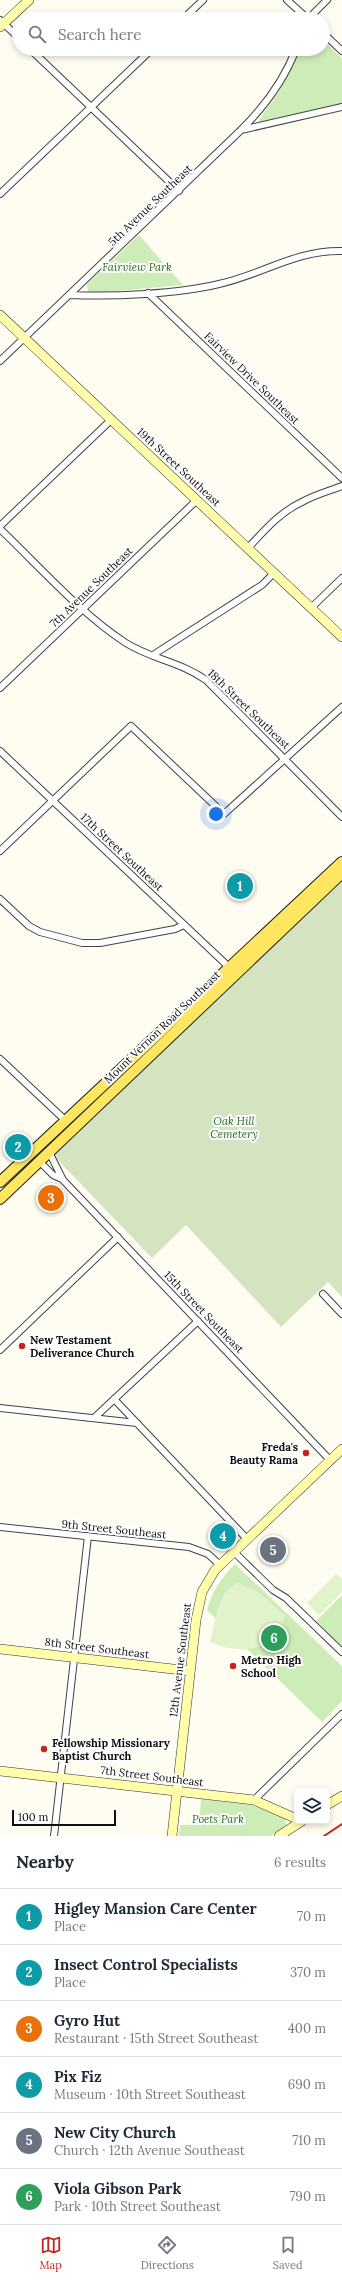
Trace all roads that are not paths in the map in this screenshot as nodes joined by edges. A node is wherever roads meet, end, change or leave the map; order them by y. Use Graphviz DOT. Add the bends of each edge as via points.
graph roads {
  1 [pos="29,0"];
  2 [pos="203,0"];
  3 [pos="287,0"];
  4 [pos="327,0"];
  5 [pos="15,12"];
  6 [pos="190,12"];
  7 [pos="300,12"];
  8 [pos="315,12"];
  9 [pos="12,15"];
  10 [pos="1,24"];
  11 [pos="12,33"];
  12 [pos="330,40"];
  13 [pos="342,51"];
  14 [pos="37,56"];
  15 [pos="145,56"];
  16 [pos="293,56"];
  17 [pos="342,107"];
  18 [pos="91,108"];
  19 [pos="242,130"];
  20 [pos="179,190"];
  21 [pos="0,194"];
  22 [pos="342,251"];
  23 [pos="148,293"];
  24 [pos="70,295"];
  25 [pos="0,315"];
  26 [pos="24,338"];
  27 [pos="0,361"];
  28 [pos="112,419"];
  29 [pos="342,478"];
  30 [pos="342,486"];
  31 [pos="197,500"];
  32 [pos="0,526"];
  33 [pos="0,529"];
  34 [pos="248,548"];
  35 [pos="274,573"];
  36 [pos="342,578"];
  37 [pos="83,608"];
  38 [pos="311,608"];
  39 [pos="342,637"];
  40 [pos="153,655"];
  41 [pos="0,688"];
  42 [pos="342,707"];
  43 [pos="0,751"];
  44 [pos="285,759"];
  45 [pos="53,800"];
  46 [pos="342,817"];
  47 [pos="0,851"];
  48 [pos="342,862"];
  49 [pos="342,873"];
  50 [pos="0,899"];
  51 [pos="184,924"];
  52 [pos="230,968"];
  53 [pos="0,1059"];
  54 [pos="85,1101"];
  55 [pos="65,1120"];
  56 [pos="49,1152"];
  57 [pos="39,1161"];
  58 [pos="62,1179"];
  59 [pos="0,1182"];
  60 [pos="0,1199"];
  61 [pos="118,1237"];
  62 [pos="323,1294"];
  63 [pos="342,1314"];
  64 [pos="198,1321"];
  65 [pos="1,1347"];
  66 [pos="114,1399"];
  67 [pos="0,1408"];
  68 [pos="94,1418"];
  69 [pos="137,1423"];
  70 [pos="342,1449"];
  71 [pos="330,1460"];
  72 [pos="0,1527"];
  73 [pos="88,1536"];
  74 [pos="247,1539"];
  75 [pos="234,1552"];
  76 [pos="220,1565"];
  77 [pos="0,1649"];
  78 [pos="342,1652"];
  79 [pos="74,1657"];
  80 [pos="190,1671"];
  81 [pos="342,1714"];
  82 [pos="0,1771"];
  83 [pos="61,1778"];
  84 [pos="177,1791"];
  85 [pos="342,1796"];
  86 [pos="254,1800"];
  87 [pos="330,1803"];
  88 [pos="294,1818"];
  89 [pos="297,1824"];
  90 [pos="54,1836"];
  91 [pos="172,1836"];
  92 [pos="279,1836"];
  1 -- 5 [label="main road"];
  2 -- 6 [label="street"];
  3 -- 7 [label="street"];
  4 -- 8 [label="street"];
  9 -- 10 [label="main road"];
  10 -- 11 [label="street"];
  12 -- 13 [label="street"];
  14 -- 18 [label="street"];
  15 -- 18 [label="street"];
  16 -- 19 [label="street, 5th Avenue Southeast" via="266,104"];
  17 -- 19 [label="street"];
  18 -- 20 [label="street"];
  18 -- 21 [label="street"];
  19 -- 20 [label="street, 5th Avenue Southeast"];
  20 -- 24 [label="street, 5th Avenue Southeast"];
  22 -- 23 [label="street" via="325,250 302,254 246,277 218,285"];
  23 -- 24 [label="street"];
  23 -- 29 [label="street, Fairview Drive Southeast"];
  24 -- 26 [label="street, 5th Avenue Southeast"];
  25 -- 26 [label="main road, 19th Street Southeast"];
  26 -- 27 [label="street, 5th Avenue Southeast"];
  26 -- 28 [label="main road, 19th Street Southeast"];
  28 -- 31 [label="main road, 19th Street Southeast"];
  28 -- 32 [label="street"];
  30 -- 34 [label="street" via="290,509"];
  31 -- 34 [label="main road, 19th Street Southeast"];
  31 -- 37 [label="street, 7th Avenue Southeast"];
  33 -- 37 [label="street, 18th Street Southeast"];
  34 -- 35 [label="main road, 19th Street Southeast"];
  35 -- 38 [label="main road, 19th Street Southeast"];
  35 -- 40 [label="street" via="262,584"];
  36 -- 38 [label="street"];
  37 -- 40 [label="street, 18th Street Southeast" via="107,630 139,650"];
  37 -- 41 [label="street, 7th Avenue Southeast"];
  38 -- 39 [label="main road, 19th Street Southeast"];
  40 -- 44 [label="street, 18th Street Southeast" via="187,668 206,680"];
  42 -- 44 [label="street"];
  43 -- 45 [label="street, 17th Street Southeast"];
  44 -- 45 [label="street" via="224,814 131,726"];
  44 -- 46 [label="street, 18th Street Southeast"];
  45 -- 47 [label="street"];
  45 -- 51 [label="street, 17th Street Southeast"];
  48 -- 52 [label="main road, Mount Vernon Road Southeast"];
  49 -- 56 [label="main road, Mount Vernon Road Southeast"];
  50 -- 51 [label="street" via="29,926 40,932 82,943 175,929"];
  51 -- 52 [label="street, 17th Street Southeast"];
  52 -- 54 [label="main road, Mount Vernon Road Southeast"];
  53 -- 55 [label="street"];
  54 -- 55 [label="main road, Mount Vernon Road Southeast"];
  54 -- 57 [label="main road" via="72,1123 44,1150"];
  55 -- 59 [label="main road, Mount Vernon Road Southeast"];
  56 -- 57 [label="main road, Mount Vernon Road Southeast"];
  56 -- 58 [label="street, 15th Street Southeast"];
  57 -- 58 [label="street, 15th Street Southeast" via="53,1175"];
  57 -- 60 [label="main road, Mount Vernon Road Southeast"];
  58 -- 61 [label="street, 15th Street Southeast"];
  61 -- 64 [label="street, 15th Street Southeast"];
  61 -- 65 [label="street"];
  62 -- 63 [label="street"];
  64 -- 66 [label="street"];
  64 -- 71 [label="street, 15th Street Southeast"];
  66 -- 68 [label="street"];
  66 -- 69 [label="street"];
  67 -- 68 [label="street"];
  68 -- 69 [label="street"];
  69 -- 74 [label="street"];
  70 -- 71 [label="main road, 12th Avenue Southeast"];
  71 -- 74 [label="main road, 12th Avenue Southeast"];
  72 -- 73 [label="street, 9th Street Southeast"];
  73 -- 76 [label="street, 9th Street Southeast" via="189,1547 208,1554"];
  73 -- 79 [label="street"];
  74 -- 75 [label="main road, 12th Avenue Southeast"];
  75 -- 76 [label="main road, 12th Avenue Southeast"];
  75 -- 78 [label="street"];
  76 -- 80 [label="main road, 12th Avenue Southeast" via="209,1577 199,1600"];
  77 -- 79 [label="main road, 8th Street Southeast"];
  79 -- 80 [label="main road, 8th Street Southeast"];
  79 -- 83 [label="street"];
  80 -- 84 [label="main road, 12th Avenue Southeast"];
  81 -- 86 [label="street"];
  82 -- 83 [label="main road, 7th Street Southeast"];
  83 -- 84 [label="main road, 7th Street Southeast"];
  83 -- 90 [label="street"];
  84 -- 86 [label="main road, 7th Street Southeast"];
  84 -- 91 [label="main road, 12th Avenue Southeast"];
  85 -- 87 [label="main road"];
  86 -- 88 [label="main road, 7th Street Southeast"];
  89 -- 92 [label="main road"];
}
